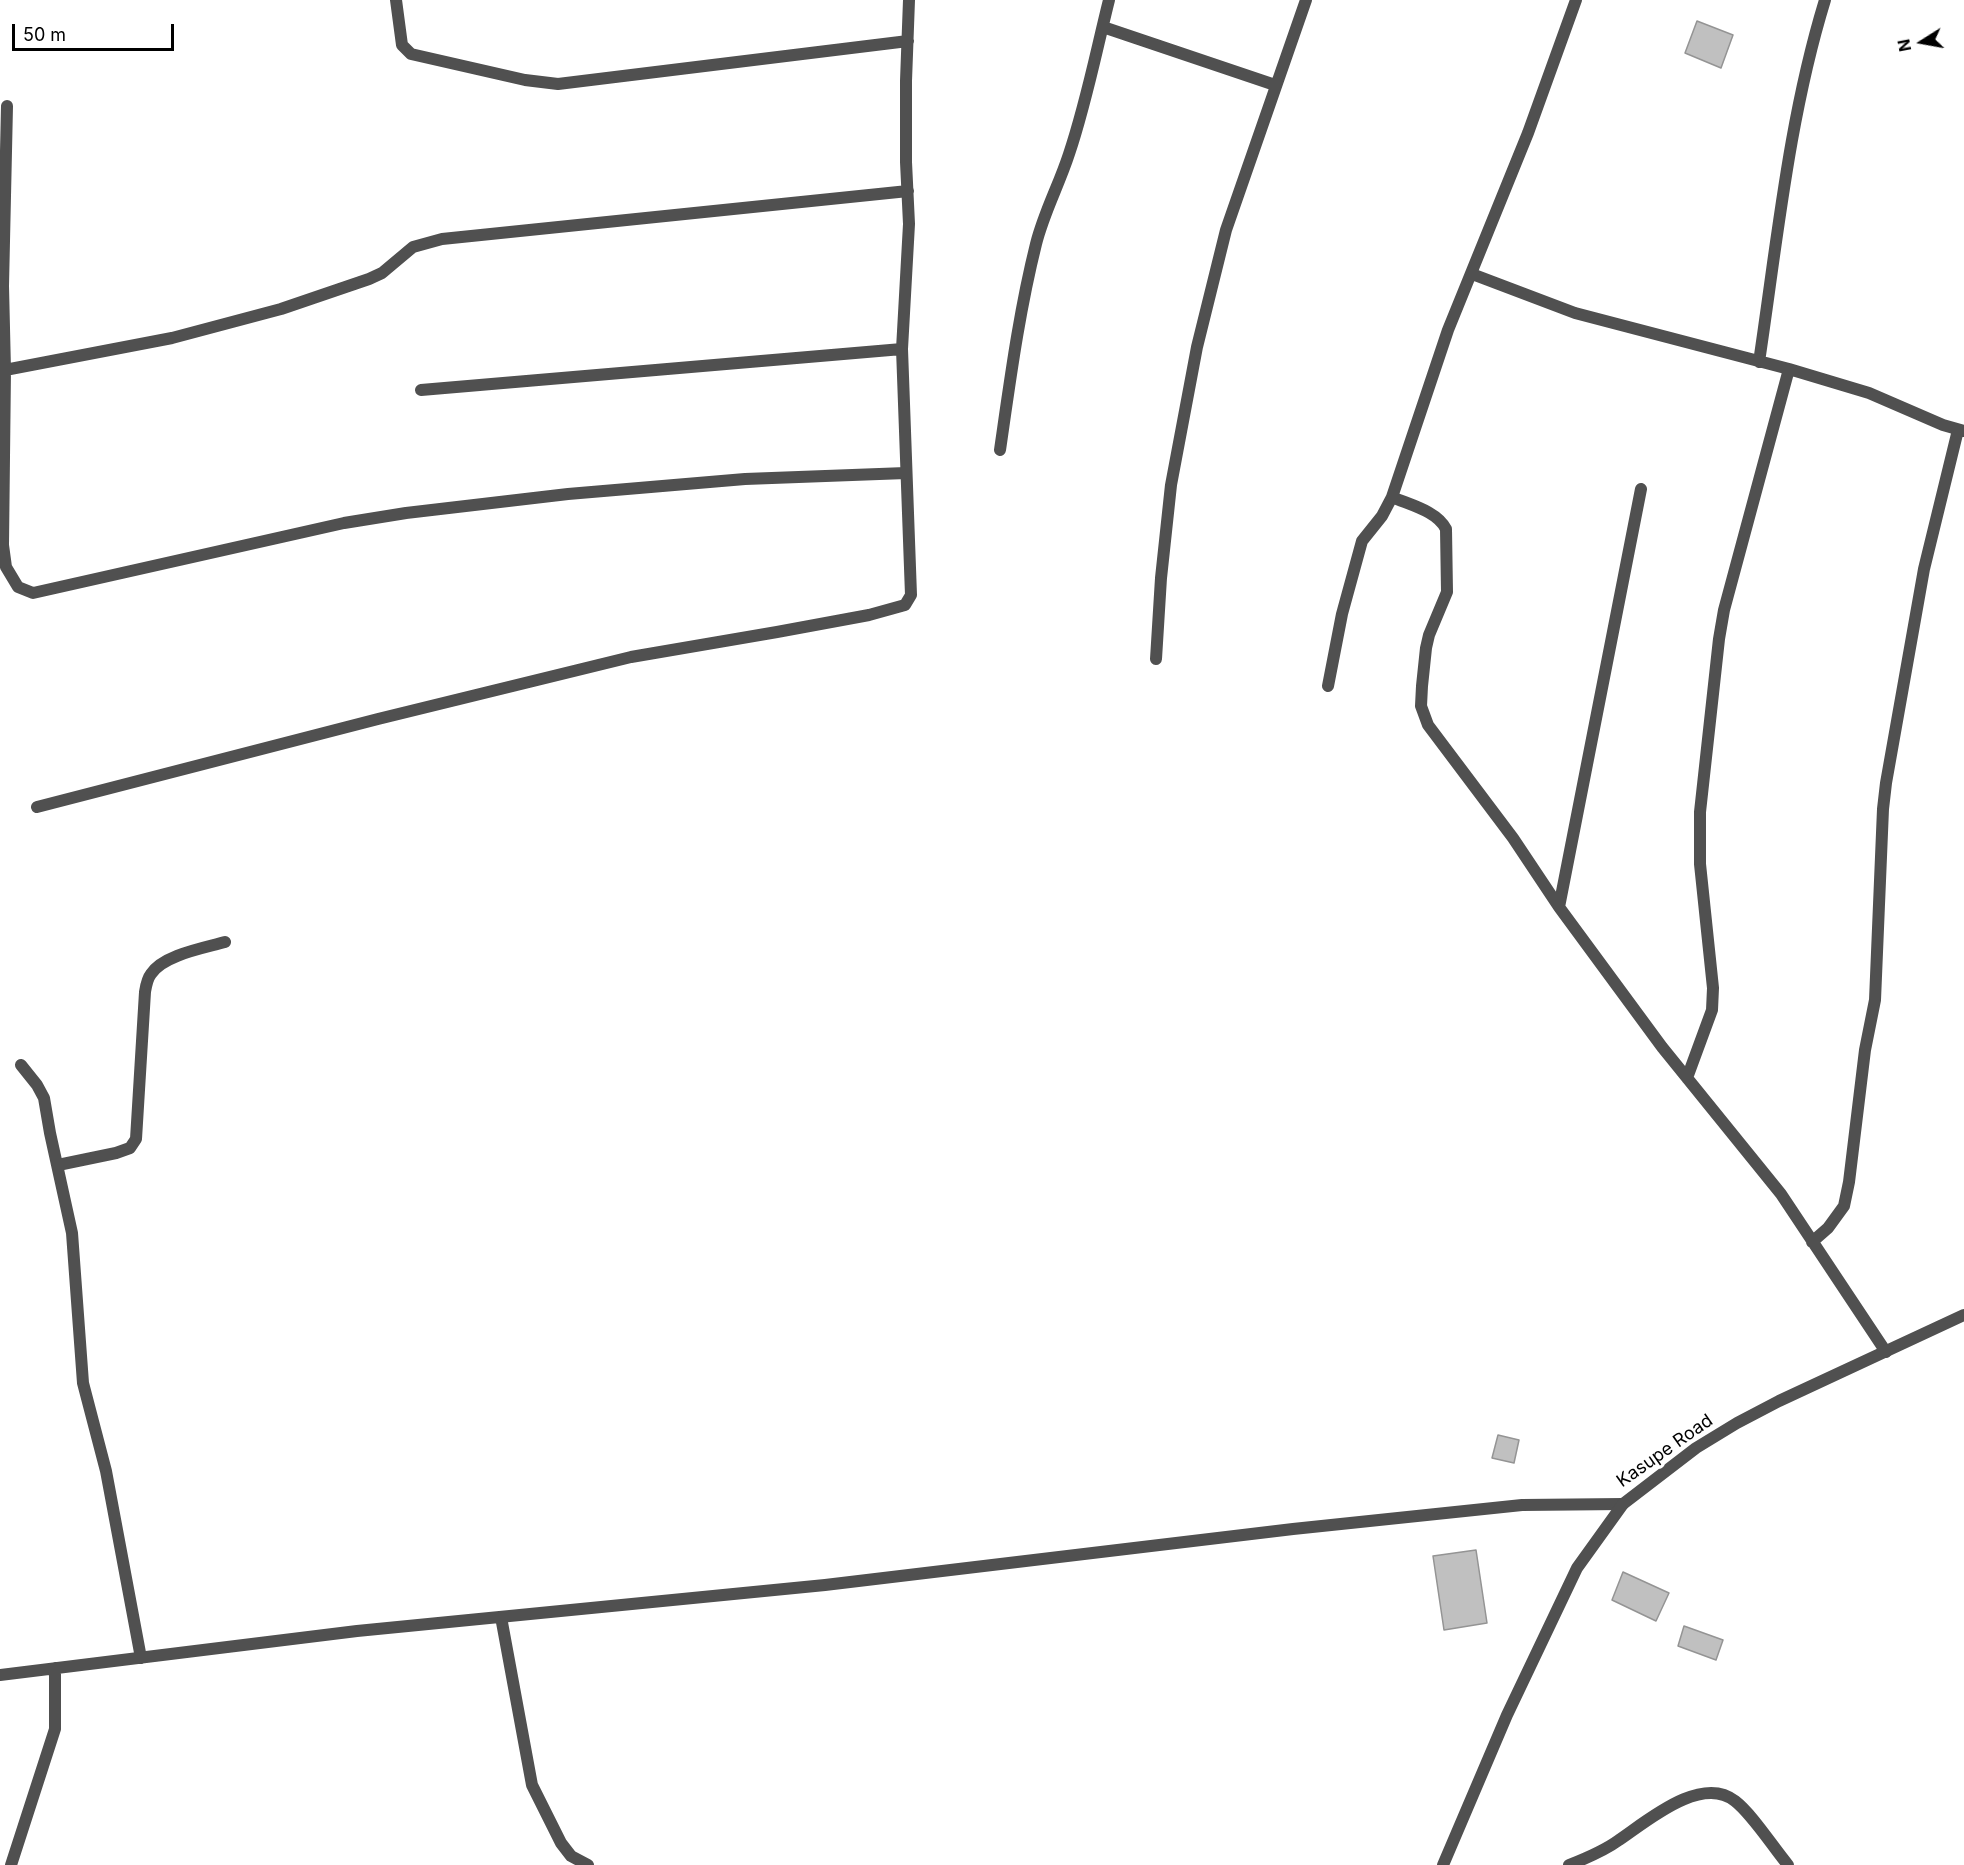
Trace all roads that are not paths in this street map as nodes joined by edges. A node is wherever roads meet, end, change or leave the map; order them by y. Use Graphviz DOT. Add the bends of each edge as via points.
graph roads {
  1 [pos="396,0"];
  2 [pos="909,0"];
  3 [pos="1109,0"];
  4 [pos="1306,0"];
  5 [pos="1576,0"];
  6 [pos="1825,0"];
  7 [pos="1102,27"];
  8 [pos="908,41"];
  9 [pos="1275,85"];
  10 [pos="8,106"];
  11 [pos="908,191"];
  12 [pos="1472,274"];
  13 [pos="2,286"];
  14 [pos="902,349"];
  15 [pos="1759,362"];
  16 [pos="1789,369"];
  17 [pos="5,370"];
  18 [pos="421,390"];
  19 [pos="1961,430"];
  20 [pos="999,450"];
  21 [pos="906,473"];
  22 [pos="1641,489"];
  23 [pos="1392,497"];
  24 [pos="1156,659"];
  25 [pos="1328,686"];
  26 [pos="37,807"];
  27 [pos="1559,907"];
  28 [pos="225,942"];
  29 [pos="21,1065"];
  30 [pos="1687,1078"];
  31 [pos="58,1165"];
  32 [pos="1812,1242"];
  33 [pos="1964,1315"];
  34 [pos="1886,1352"];
  35 [pos="1623,1504"];
  36 [pos="501,1617"];
  37 [pos="141,1658"];
  38 [pos="55,1668"];
  39 [pos="0,1675"];
  40 [pos="1447,1864"];
  41 [pos="11,1865"];
  42 [pos="588,1865"];
  43 [pos="1569,1865"];
  44 [pos="1788,1865"];
  1 -- 8 [label="street" via="402,45 411,54 544,83 575,83"];
  2 -- 8 [label="street"];
  3 -- 7 [label="street"];
  4 -- 9 [label="street"];
  5 -- 12 [label="street"];
  6 -- 15 [label="street" via="1798,105"];
  7 -- 9 [label="street"];
  7 -- 20 [label="street" via="1070,152 1036,245"];
  8 -- 11 [label="street"];
  9 -- 24 [label="street" via="1226,230 1197,347 1171,485"];
  10 -- 13 [label="street"];
  11 -- 14 [label="street"];
  11 -- 17 [label="street" via="442,239 413,247 369,279 281,309 172,339"];
  12 -- 15 [label="street" via="1575,313"];
  12 -- 23 [label="street" via="1448,330"];
  13 -- 17 [label="street"];
  14 -- 18 [label="street"];
  14 -- 21 [label="street"];
  15 -- 16 [label="street"];
  16 -- 19 [label="street" via="1869,393"];
  16 -- 30 [label="street" via="1719,639 1699,840 1712,1010"];
  17 -- 21 [label="street" via="3,545 6,567 18,587 33,593 344,523 406,513 744,478"];
  19 -- 32 [label="street" via="1924,569 1882,809 1875,1000 1849,1182 1844,1206"];
  21 -- 26 [label="street" via="911,595 900,608 631,657"];
  22 -- 27 [label="street"];
  23 -- 25 [label="street" via="1362,541 1341,614"];
  23 -- 27 [label="street" via="1434,515 1446,529 1447,592 1426,648 1423,716"];
  27 -- 30 [label="street"];
  28 -- 31 [label="street" via="175,957 149,975 136,1140 130,1148 116,1153"];
  29 -- 31 [label="street" via="44,1098"];
  30 -- 32 [label="street" via="1781,1194"];
  31 -- 37 [label="street" via="72,1233 83,1383 106,1472"];
  32 -- 34 [label="street"];
  33 -- 34 [label="street, Kasupe Road"];
  34 -- 35 [label="street, Kasupe Road" via="1737,1423 1696,1448"];
  35 -- 36 [label="street" via="1522,1505 825,1585"];
  35 -- 40 [label="street, Kasupe Road" via="1577,1568 1507,1715"];
  36 -- 37 [label="street"];
  36 -- 42 [label="street" via="532,1785 561,1843 571,1856"];
  37 -- 38 [label="street"];
  38 -- 39 [label="street"];
  38 -- 41 [label="street" via="55,1729"];
  43 -- 44 [label="street" via="1599,1852 1688,1798 1709,1792 1736,1801"];
}
